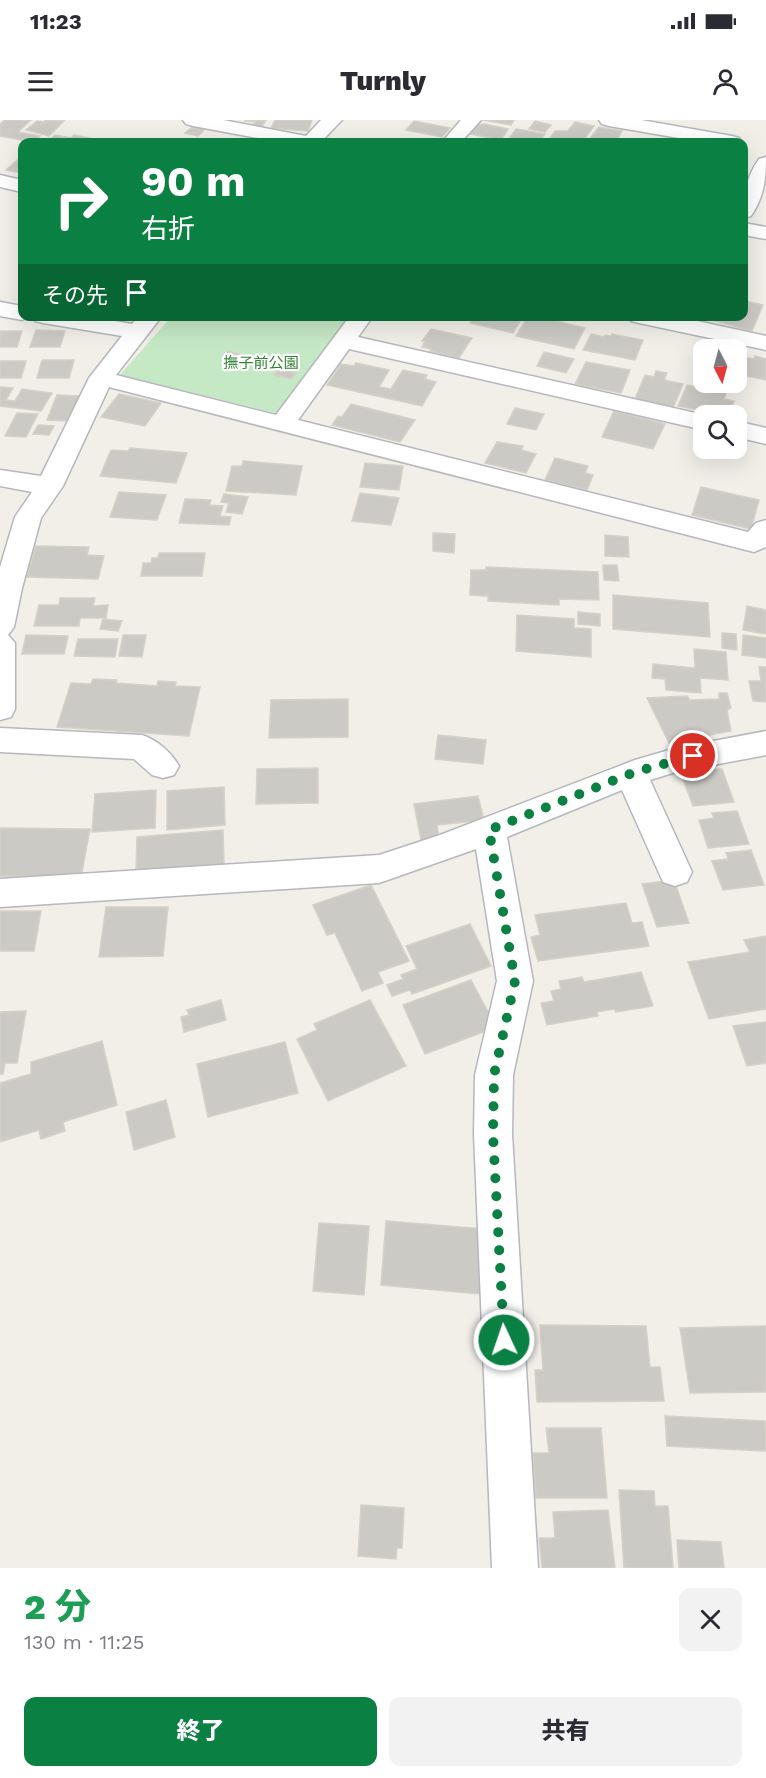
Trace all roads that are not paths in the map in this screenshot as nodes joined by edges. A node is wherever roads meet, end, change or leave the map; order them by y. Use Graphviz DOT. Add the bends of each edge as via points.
graph roads {
  1 [pos="194,120"];
  2 [pos="332,120"];
  3 [pos="471,120"];
  4 [pos="609,120"];
  5 [pos="632,122"];
  6 [pos="286,138"];
  7 [pos="315,138"];
  8 [pos="455,138"];
  9 [pos="712,138"];
  10 [pos="748,146"];
  11 [pos="766,149"];
  12 [pos="766,163"];
  13 [pos="0,181"];
  14 [pos="18,185"];
  15 [pos="748,203"];
  16 [pos="748,230"];
  17 [pos="766,233"];
  18 [pos="0,309"];
  19 [pos="18,312"];
  20 [pos="106,321"];
  21 [pos="358,321"];
  22 [pos="663,321"];
  23 [pos="144,324"];
  24 [pos="344,341"];
  25 [pos="766,343"];
  26 [pos="101,378"];
  27 [pos="693,420"];
  28 [pos="283,423"];
  29 [pos="747,432"];
  30 [pos="766,436"];
  31 [pos="0,478"];
  32 [pos="50,486"];
  33 [pos="766,529"];
  34 [pos="0,627"];
  35 [pos="0,643"];
  36 [pos="1,702"];
  37 [pos="0,740"];
  38 [pos="766,743"];
  39 [pos="163,766"];
  40 [pos="631,774"];
  41 [pos="489,830"];
  42 [pos="675,872"];
  43 [pos="0,893"];
  44 [pos="515,1568"];
  1 -- 6 [label="street"];
  2 -- 7 [label="street"];
  3 -- 8 [label="street"];
  4 -- 5 [label="street"];
  5 -- 9 [label="street"];
  10 -- 11 [label="street"];
  12 -- 15 [label="street"];
  13 -- 14 [label="street"];
  16 -- 17 [label="street"];
  18 -- 19 [label="street"];
  20 -- 23 [label="street"];
  21 -- 24 [label="street"];
  22 -- 25 [label="street"];
  23 -- 26 [label="street"];
  24 -- 27 [label="street"];
  24 -- 28 [label="street"];
  26 -- 28 [label="street"];
  26 -- 32 [label="street"];
  28 -- 33 [label="street" via="754,543"];
  29 -- 30 [label="street"];
  31 -- 32 [label="street"];
  32 -- 34 [label="street" via="28,517"];
  35 -- 36 [label="street"];
  37 -- 39 [label="street" via="142,747"];
  38 -- 40 [label="street" via="676,760"];
  40 -- 41 [label="street"];
  40 -- 42 [label="street"];
  41 -- 43 [label="street" via="379,869"];
  41 -- 44 [label="street" via="515,981 494,1075 493,1134"];
}
